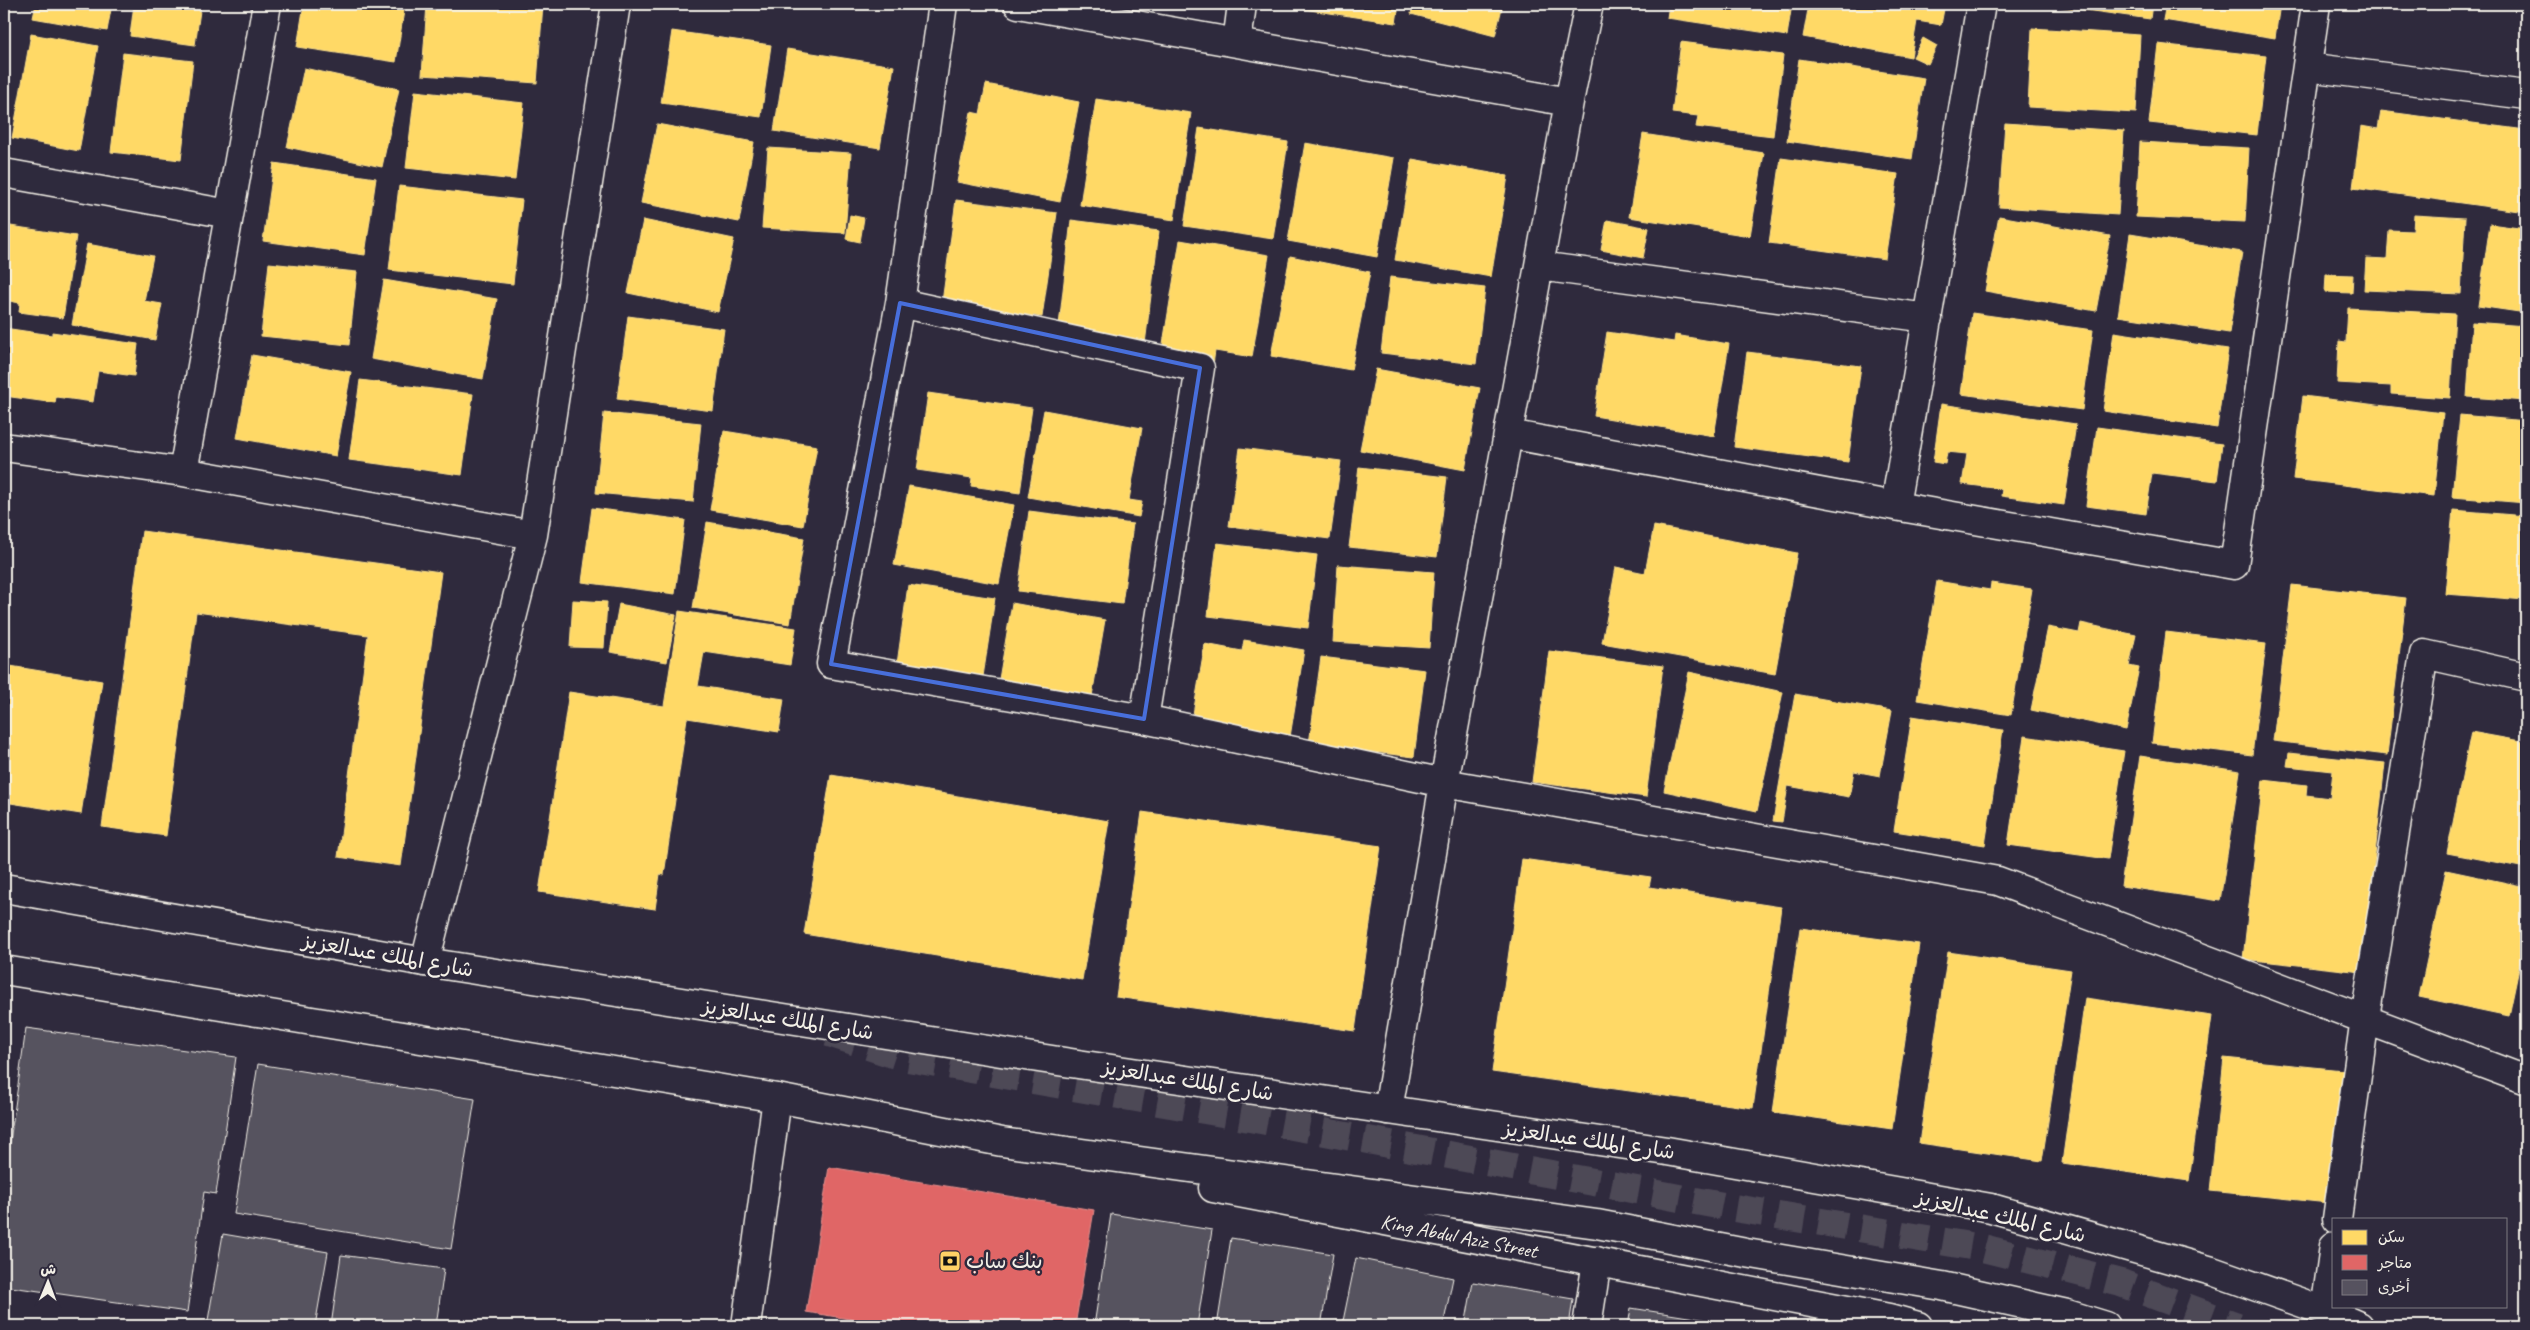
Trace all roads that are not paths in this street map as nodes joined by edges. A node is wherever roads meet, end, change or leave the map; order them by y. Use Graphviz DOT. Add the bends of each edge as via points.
graph roads {
  1 [pos="267,4"];
  2 [pos="616,4"];
  3 [pos="943,4"];
  4 [pos="1018,4"];
  5 [pos="1242,4"];
  6 [pos="1589,4"];
  7 [pos="1982,4"];
  8 [pos="2316,4"];
  9 [pos="1236,43"];
  10 [pos="2307,67"];
  11 [pos="2526,95"];
  12 [pos="1569,102"];
  13 [pos="4,173"];
  14 [pos="229,214"];
  15 [pos="1539,266"];
  16 [pos="900,303"];
  17 [pos="1928,318"];
  18 [pos="1508,434"];
  19 [pos="4,447"];
  20 [pos="183,472"];
  21 [pos="1895,506"];
  22 [pos="533,534"];
  23 [pos="2526,677"];
  24 [pos="1144,719"];
  25 [pos="1444,783"];
  26 [pos="4,888"];
  27 [pos="425,962"];
  28 [pos="4,970"];
  29 [pos="2365,1018"];
  30 [pos="2526,1080"];
  31 [pos="777,1098"];
  32 [pos="1388,1110"];
  33 [pos="1002,1142"];
  34 [pos="2338,1218"];
  35 [pos="2332,1260"];
  36 [pos="1597,1261"];
  37 [pos="2325,1311"];
  38 [pos="746,1326"];
  39 [pos="1586,1326"];
  40 [pos="1918,1326"];
  41 [pos="2106,1326"];
  42 [pos="2359,1326"];
  1 -- 14 [label="street"];
  2 -- 22 [label="street"];
  3 -- 16 [label="street"];
  4 -- 9 [label="street"];
  5 -- 9 [label="street"];
  6 -- 12 [label="street"];
  7 -- 17 [label="street"];
  8 -- 10 [label="street"];
  9 -- 12 [label="street"];
  10 -- 11 [label="street"];
  10 -- 21 [label="street" via="2234,565"];
  12 -- 15 [label="street"];
  13 -- 14 [label="street"];
  14 -- 20 [label="street"];
  15 -- 17 [label="street"];
  15 -- 18 [label="street"];
  16 -- 24 [label="street" via="1200,368"];
  16 -- 24 [label="street" via="832,664"];
  17 -- 21 [label="street"];
  18 -- 21 [label="street"];
  18 -- 25 [label="street"];
  19 -- 20 [label="street"];
  20 -- 22 [label="street"];
  22 -- 27 [label="street"];
  23 -- 29 [label="street" via="2424,654"];
  24 -- 25 [label="street"];
  25 -- 29 [label="street" via="1998,881"];
  25 -- 32 [label="street"];
  26 -- 27 [label="street, شارع الملك عبدالعزيز"];
  27 -- 32 [label="street, شارع الملك عبدالعزيز"];
  28 -- 31 [label="street"];
  29 -- 30 [label="street"];
  29 -- 34 [label="street"];
  31 -- 33 [label="street"];
  31 -- 38 [label="street"];
  32 -- 37 [label="street, شارع الملك عبدالعزيز" via="1667,1151 1991,1208 2212,1270"];
  33 -- 36 [label="street, King Abdul Aziz Street" via="1213,1188"];
  33 -- 41 [label="street" via="1598,1224 1942,1286"];
  35 -- 37 [label="street"];
  36 -- 39 [label="street"];
  36 -- 40 [label="street, King Abdul Aziz Street"];
  37 -- 42 [label="street, شارع الملك عبدالعزيز"];
}
